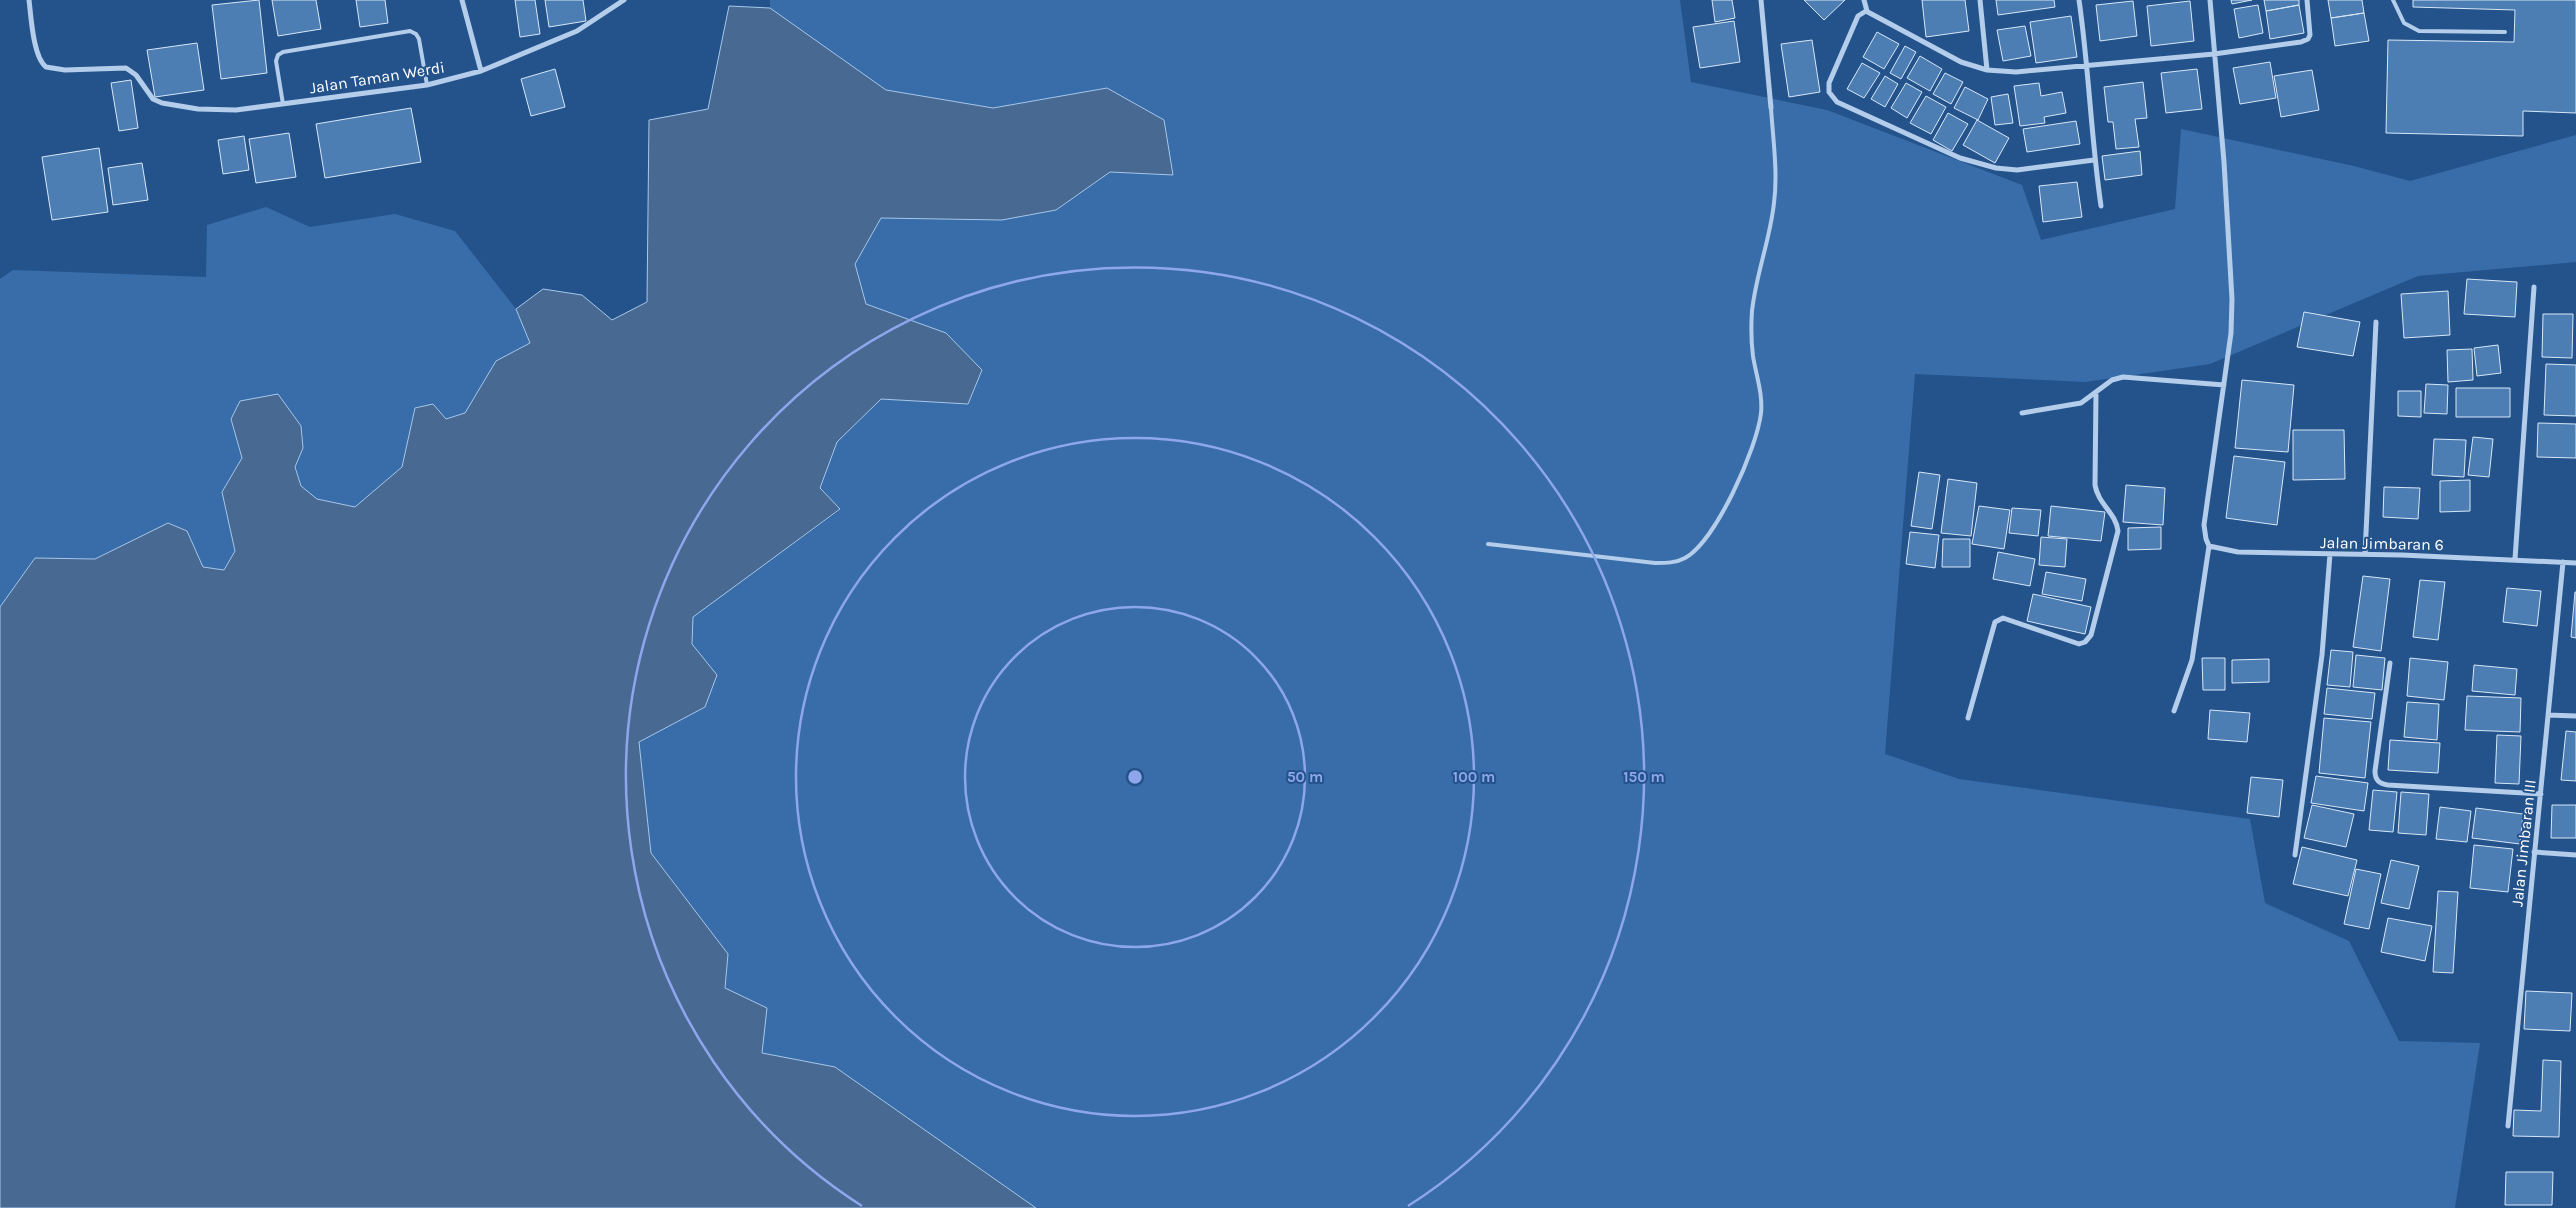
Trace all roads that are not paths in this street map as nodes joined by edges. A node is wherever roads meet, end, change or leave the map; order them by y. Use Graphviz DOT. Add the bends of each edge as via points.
graph roads {
  1 [pos="29,0"];
  2 [pos="462,0"];
  3 [pos="624,0"];
  4 [pos="1761,0"];
  5 [pos="1864,0"];
  6 [pos="1980,0"];
  7 [pos="2079,0"];
  8 [pos="2210,0"];
  9 [pos="2307,0"];
  10 [pos="2393,0"];
  11 [pos="1867,11"];
  12 [pos="2505,32"];
  13 [pos="2214,54"];
  14 [pos="2088,65"];
  15 [pos="1987,70"];
  16 [pos="481,71"];
  17 [pos="427,85"];
  18 [pos="283,104"];
  19 [pos="1771,108"];
  20 [pos="2094,160"];
  21 [pos="2101,206"];
  22 [pos="2534,287"];
  23 [pos="2376,322"];
  24 [pos="2224,384"];
  25 [pos="2096,392"];
  26 [pos="2022,413"];
  27 [pos="1488,544"];
  28 [pos="2210,546"];
  29 [pos="2330,554"];
  30 [pos="2365,554"];
  31 [pos="2515,559"];
  32 [pos="2563,562"];
  33 [pos="2576,563"];
  34 [pos="2390,663"];
  35 [pos="2174,711"];
  36 [pos="2548,715"];
  37 [pos="2576,716"];
  38 [pos="1968,718"];
  39 [pos="2541,794"];
  40 [pos="2534,852"];
  41 [pos="2295,855"];
  42 [pos="2576,855"];
  43 [pos="2508,1126"];
  1 -- 18 [label="street, Jalan Taman Werdi" via="33,30 44,66 65,70 126,68 136,75 153,99 198,109 236,110"];
  2 -- 16 [label="street"];
  3 -- 16 [label="street, Jalan Taman Werdi" via="577,31"];
  4 -- 19 [label="street"];
  5 -- 11 [label="street"];
  6 -- 15 [label="street"];
  7 -- 14 [label="street"];
  8 -- 13 [label="street"];
  9 -- 13 [label="street" via="2310,35 2306,41"];
  10 -- 12 [label="lane" via="2404,23 2420,31"];
  11 -- 15 [label="street" via="1961,62"];
  11 -- 20 [label="street" via="1858,16 1829,83 1829,92 1837,102 1960,158 1996,168 2017,170"];
  13 -- 14 [label="street"];
  13 -- 24 [label="street" via="2231,275 2231,333"];
  14 -- 15 [label="street" via="2042,71"];
  14 -- 20 [label="street"];
  16 -- 17 [label="street, Jalan Taman Werdi"];
  17 -- 18 [label="street, Jalan Taman Werdi"];
  17 -- 18 [label="lane" via="419,39 410,31 283,52 276,60"];
  19 -- 27 [label="lane" via="1775,202 1751,326 1761,412 1753,449 1739,483 1701,544 1676,562 1655,563"];
  20 -- 21 [label="street"];
  22 -- 31 [label="street"];
  23 -- 30 [label="street"];
  24 -- 25 [label="street" via="2133,376 2112,380"];
  24 -- 28 [label="street" via="2204,525"];
  25 -- 26 [label="street" via="2076,405"];
  25 -- 38 [label="street" via="2095,486 2099,500 2115,521 2118,531 2091,635 2079,644 2003,618 1995,622"];
  28 -- 29 [label="street, Jalan Jimbaran 6" via="2238,552"];
  28 -- 35 [label="street" via="2192,660"];
  29 -- 30 [label="street, Jalan Jimbaran 6"];
  29 -- 41 [label="street" via="2322,655"];
  30 -- 31 [label="street, Jalan Jimbaran 6"];
  31 -- 32 [label="street, Jalan Jimbaran 6"];
  32 -- 33 [label="street, Jalan Jimbaran 6"];
  32 -- 36 [label="street, Jalan Jimbaran III"];
  34 -- 39 [label="street" via="2375,771 2380,783"];
  36 -- 37 [label="street"];
  36 -- 39 [label="street, Jalan Jimbaran III"];
  39 -- 40 [label="street, Jalan Jimbaran III"];
  40 -- 42 [label="street"];
  40 -- 43 [label="street, Jalan Jimbaran III"];
}
